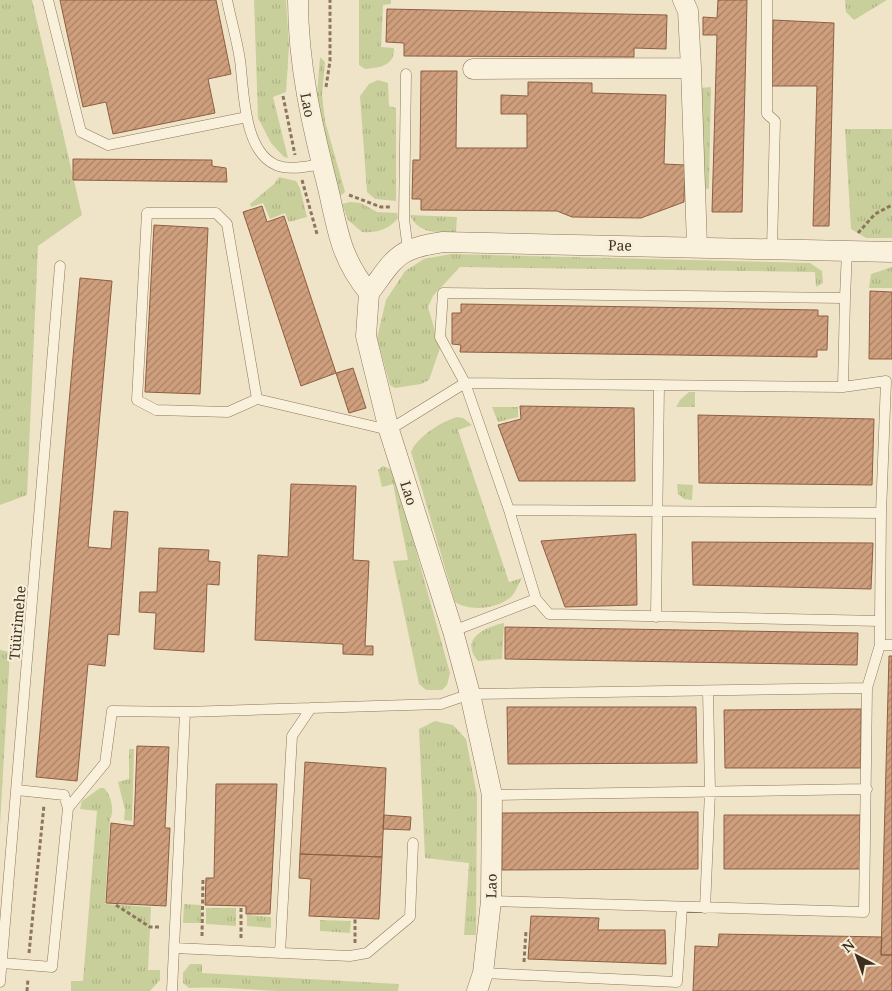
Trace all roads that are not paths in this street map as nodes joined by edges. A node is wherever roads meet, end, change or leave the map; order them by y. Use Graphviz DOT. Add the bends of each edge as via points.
graph roads {
  1 [pos="48,0"];
  2 [pos="227,0"];
  3 [pos="298,0"];
  4 [pos="684,0"];
  5 [pos="767,0"];
  6 [pos="691,68"];
  7 [pos="473,69"];
  8 [pos="406,74"];
  9 [pos="247,117"];
  10 [pos="322,164"];
  11 [pos="697,246"];
  12 [pos="772,249"];
  13 [pos="408,250"];
  14 [pos="851,251"];
  15 [pos="892,252"];
  16 [pos="60,266"];
  17 [pos="369,293"];
  18 [pos="845,298"];
  19 [pos="889,381"];
  20 [pos="465,383"];
  21 [pos="659,385"];
  22 [pos="843,387"];
  23 [pos="257,399"];
  24 [pos="389,430"];
  25 [pos="509,510"];
  26 [pos="657,512"];
  27 [pos="881,513"];
  28 [pos="536,599"];
  29 [pos="656,617"];
  30 [pos="880,621"];
  31 [pos="453,631"];
  32 [pos="880,645"];
  33 [pos="892,645"];
  34 [pos="867,688"];
  35 [pos="708,691"];
  36 [pos="470,694"];
  37 [pos="311,708"];
  38 [pos="185,712"];
  39 [pos="867,789"];
  40 [pos="17,790"];
  41 [pos="710,792"];
  42 [pos="492,795"];
  43 [pos="68,808"];
  44 [pos="414,843"];
  45 [pos="492,902"];
  46 [pos="682,907"];
  47 [pos="705,908"];
  48 [pos="174,948"];
  49 [pos="280,953"];
  50 [pos="2,963"];
  51 [pos="0,982"];
  52 [pos="480,982"];
  53 [pos="172,991"];
  1 -- 9 [label="lane" via="81,132 108,145"];
  2 -- 9 [label="lane" via="240,60"];
  3 -- 10 [label="street, Lao" via="302,74"];
  4 -- 6 [label="street" via="688,11"];
  5 -- 12 [label="lane" via="767,114 775,121"];
  6 -- 7 [label="street"];
  6 -- 11 [label="street"];
  8 -- 13 [label="lane" via="404,208"];
  9 -- 10 [label="lane" via="256,147 274,164 286,168"];
  10 -- 17 [label="street, Lao" via="344,255 354,275"];
  11 -- 12 [label="street, Pae"];
  11 -- 13 [label="street, Pae" via="443,242"];
  12 -- 14 [label="street, Pae"];
  13 -- 17 [label="street, Pae" via="396,256"];
  14 -- 15 [label="street, Pae"];
  14 -- 18 [label="lane"];
  16 -- 40 [label="lane, Tüürimehe"];
  17 -- 24 [label="street, Lao" via="366,336"];
  18 -- 20 [label="lane" via="443,293 440,337"];
  18 -- 22 [label="lane"];
  19 -- 22 [label="lane"];
  19 -- 27 [label="lane"];
  20 -- 21 [label="lane"];
  20 -- 24 [label="lane"];
  20 -- 25 [label="lane"];
  21 -- 22 [label="lane"];
  21 -- 26 [label="lane"];
  23 -- 23 [label="lane" via="227,224 216,213 147,214 137,400 156,410 228,412"];
  23 -- 24 [label="lane"];
  24 -- 31 [label="street, Lao"];
  25 -- 26 [label="lane"];
  25 -- 28 [label="lane"];
  26 -- 27 [label="lane"];
  26 -- 29 [label="lane"];
  27 -- 30 [label="lane"];
  28 -- 29 [label="lane" via="549,614"];
  28 -- 31 [label="lane"];
  29 -- 30 [label="lane"];
  30 -- 32 [label="lane"];
  31 -- 36 [label="street, Lao"];
  32 -- 33 [label="lane"];
  32 -- 34 [label="lane"];
  34 -- 35 [label="lane"];
  34 -- 39 [label="lane"];
  35 -- 36 [label="lane"];
  35 -- 41 [label="lane"];
  36 -- 37 [label="lane" via="441,704"];
  36 -- 42 [label="street, Lao"];
  37 -- 38 [label="lane"];
  37 -- 49 [label="lane" via="292,736"];
  38 -- 43 [label="lane" via="112,711 105,763"];
  38 -- 48 [label="lane"];
  39 -- 41 [label="lane"];
  39 -- 47 [label="lane" via="864,912"];
  40 -- 43 [label="lane" via="64,795"];
  40 -- 50 [label="lane, Tüürimehe"];
  41 -- 42 [label="lane"];
  41 -- 47 [label="lane"];
  42 -- 45 [label="street, Lao"];
  43 -- 50 [label="lane" via="52,967"];
  44 -- 49 [label="lane" via="410,917 367,953 354,956"];
  45 -- 46 [label="lane"];
  45 -- 52 [label="street, Lao"];
  46 -- 47 [label="lane"];
  46 -- 52 [label="lane" via="677,982"];
  48 -- 49 [label="lane"];
  48 -- 53 [label="lane"];
  50 -- 51 [label="lane, Tüürimehe"];
}
